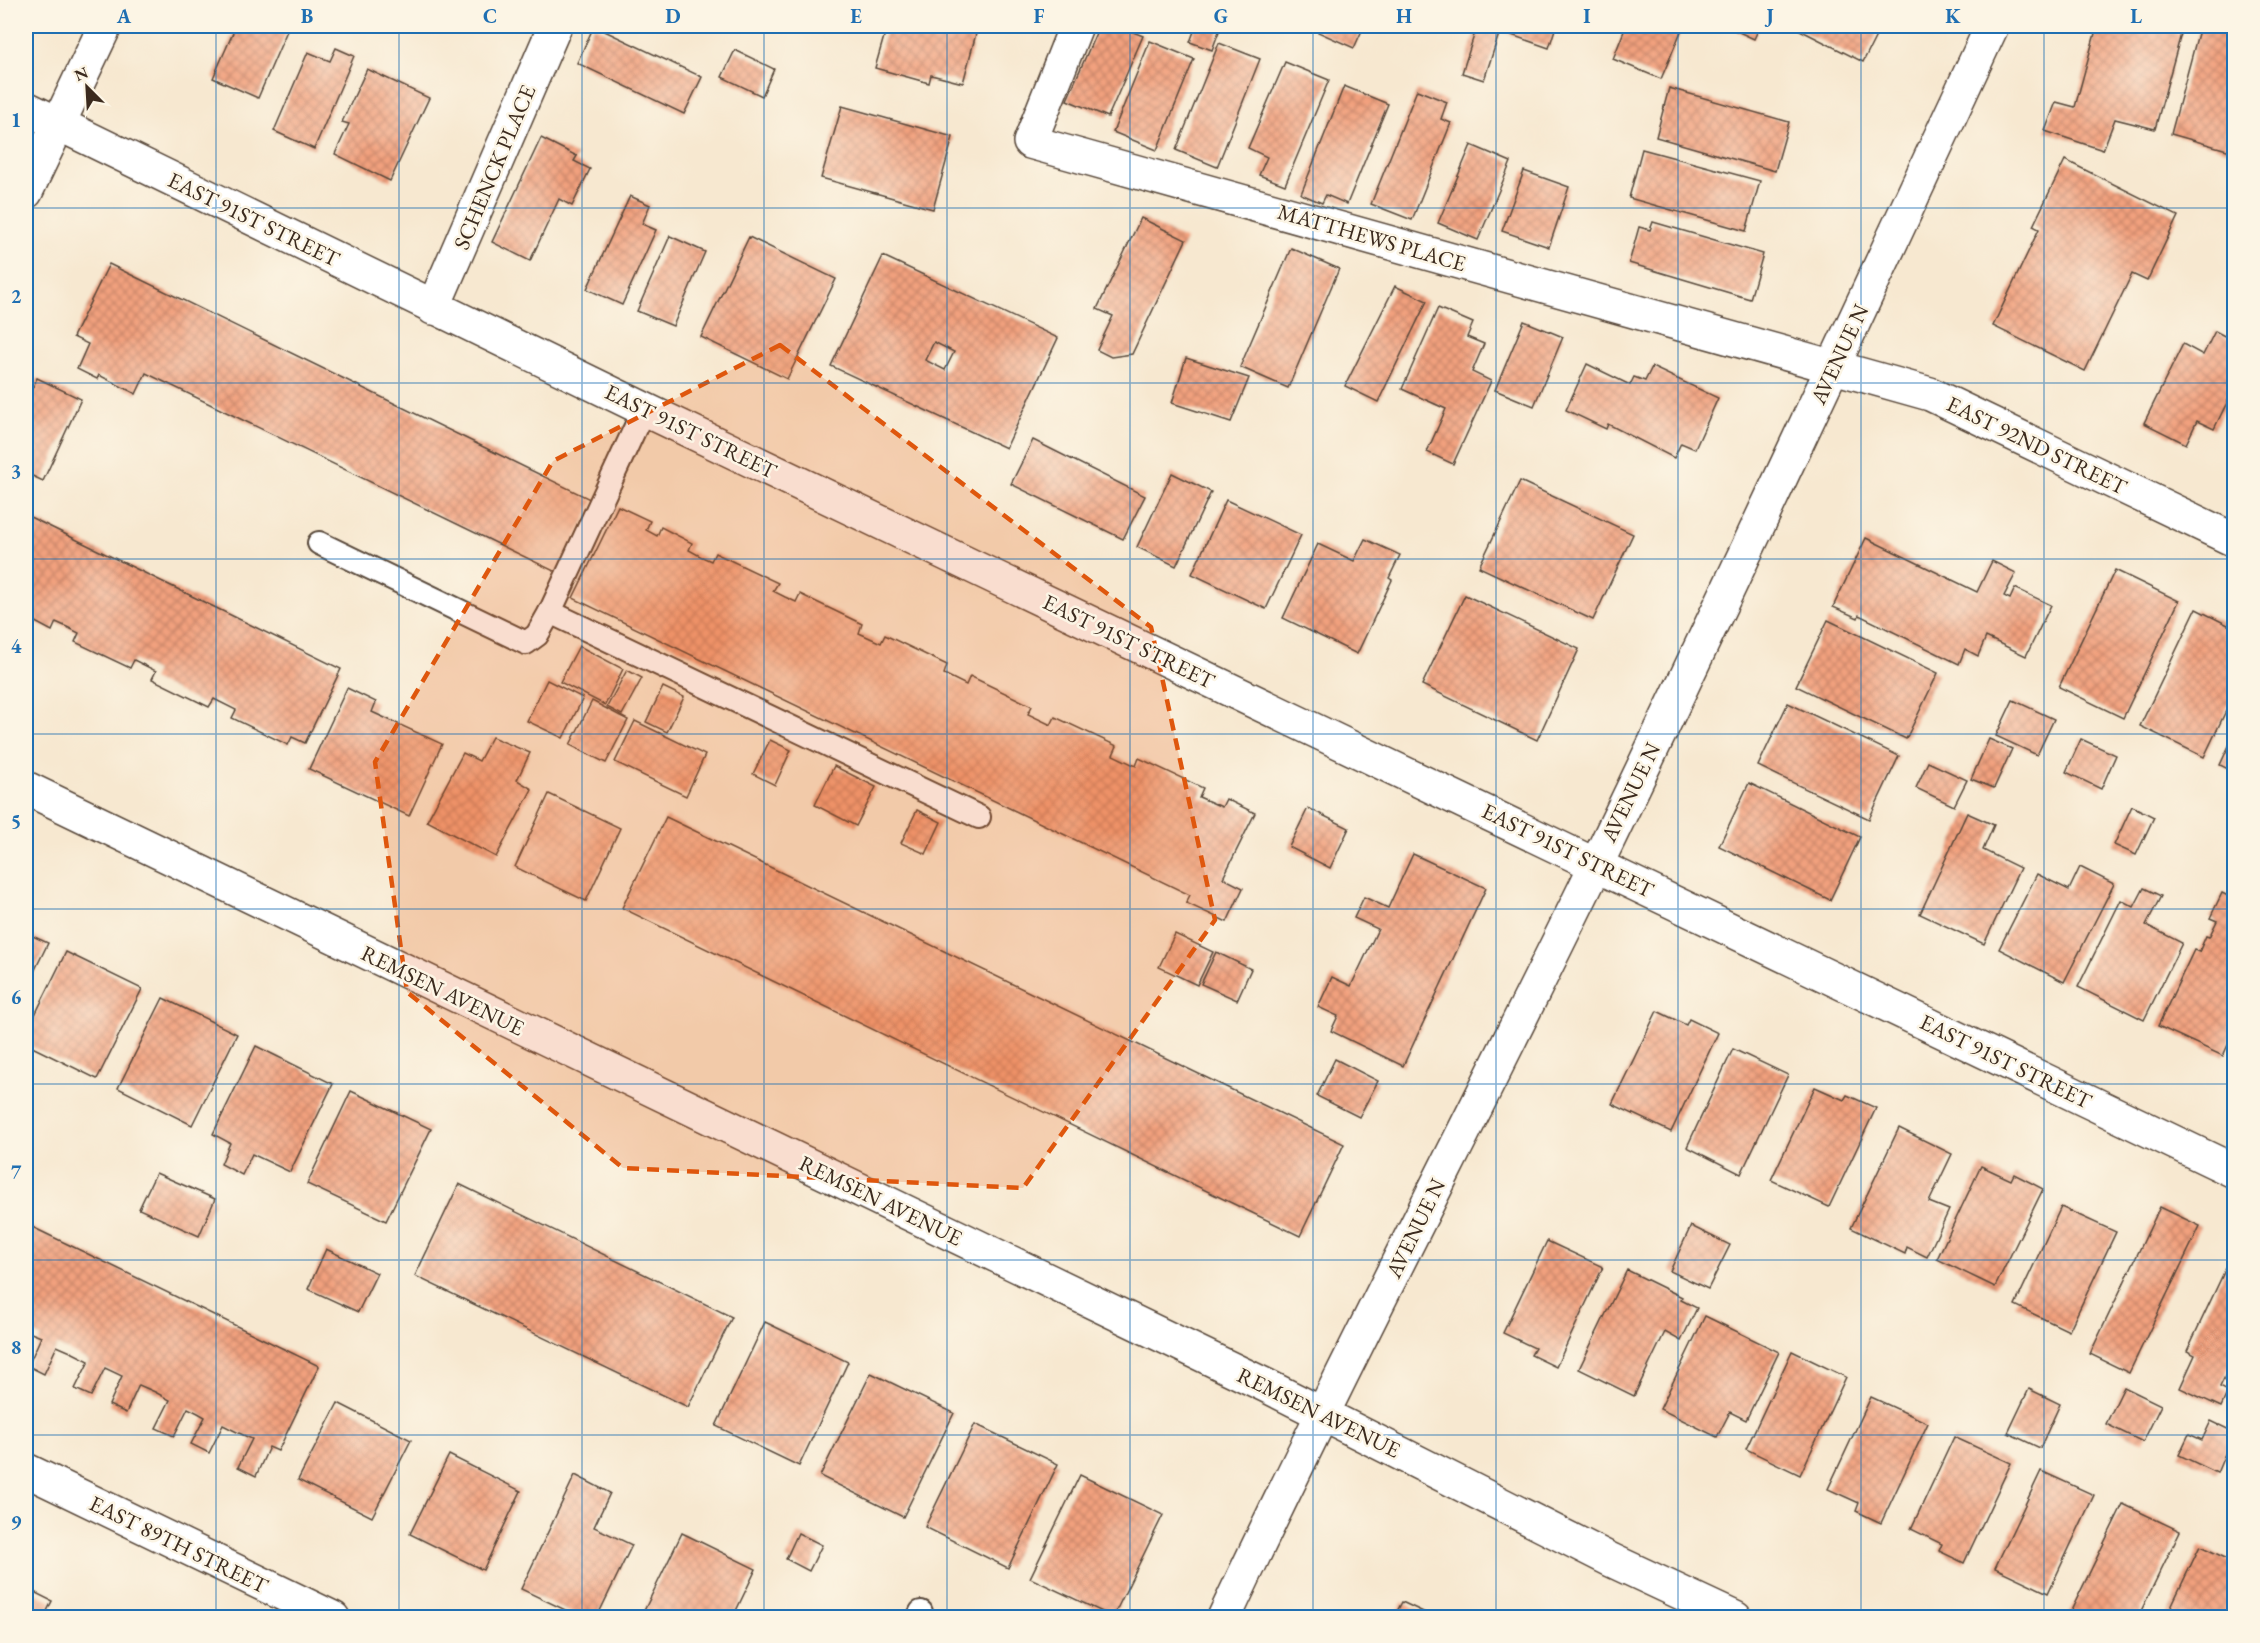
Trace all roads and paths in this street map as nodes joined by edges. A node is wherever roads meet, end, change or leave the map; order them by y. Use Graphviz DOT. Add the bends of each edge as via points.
graph roads {
  1 [pos="105,26"];
  2 [pos="555,26"];
  3 [pos="1076,26"];
  4 [pos="1992,26"];
  5 [pos="26,108"];
  6 [pos="58,124"];
  7 [pos="26,192"];
  8 [pos="434,308"];
  9 [pos="1833,367"];
  10 [pos="644,409"];
  11 [pos="2235,540"];
  12 [pos="319,543"];
  13 [pos="550,612"];
  14 [pos="26,788"];
  15 [pos="979,817"];
  16 [pos="1596,864"];
  17 [pos="2235,1171"];
  18 [pos="1323,1413"];
  19 [pos="26,1470"];
  20 [pos="333,1617"];
  21 [pos="1224,1617"];
  22 [pos="1735,1617"];
  1 -- 6 [label="street"];
  2 -- 8 [label="street, SCHENCK PLACE"];
  3 -- 9 [label="street, MATTHEWS PLACE" via="1030,142"];
  4 -- 9 [label="street, AVENUE N"];
  5 -- 6 [label="street, EAST 91ST STREET"];
  6 -- 7 [label="street"];
  6 -- 8 [label="street, EAST 91ST STREET"];
  8 -- 10 [label="street, EAST 91ST STREET"];
  9 -- 11 [label="street, EAST 92ND STREET" via="1930,394"];
  9 -- 16 [label="street, AVENUE N"];
  10 -- 13 [label="lane"];
  10 -- 16 [label="street, EAST 91ST STREET"];
  12 -- 13 [label="lane" via="526,643 537,635"];
  13 -- 15 [label="lane"];
  14 -- 18 [label="street, REMSEN AVENUE"];
  16 -- 17 [label="street, EAST 91ST STREET"];
  16 -- 18 [label="street, AVENUE N"];
  18 -- 21 [label="street, AVENUE N"];
  18 -- 22 [label="street, REMSEN AVENUE" via="1611,1560"];
  19 -- 20 [label="street, EAST 89TH STREET"];
}
